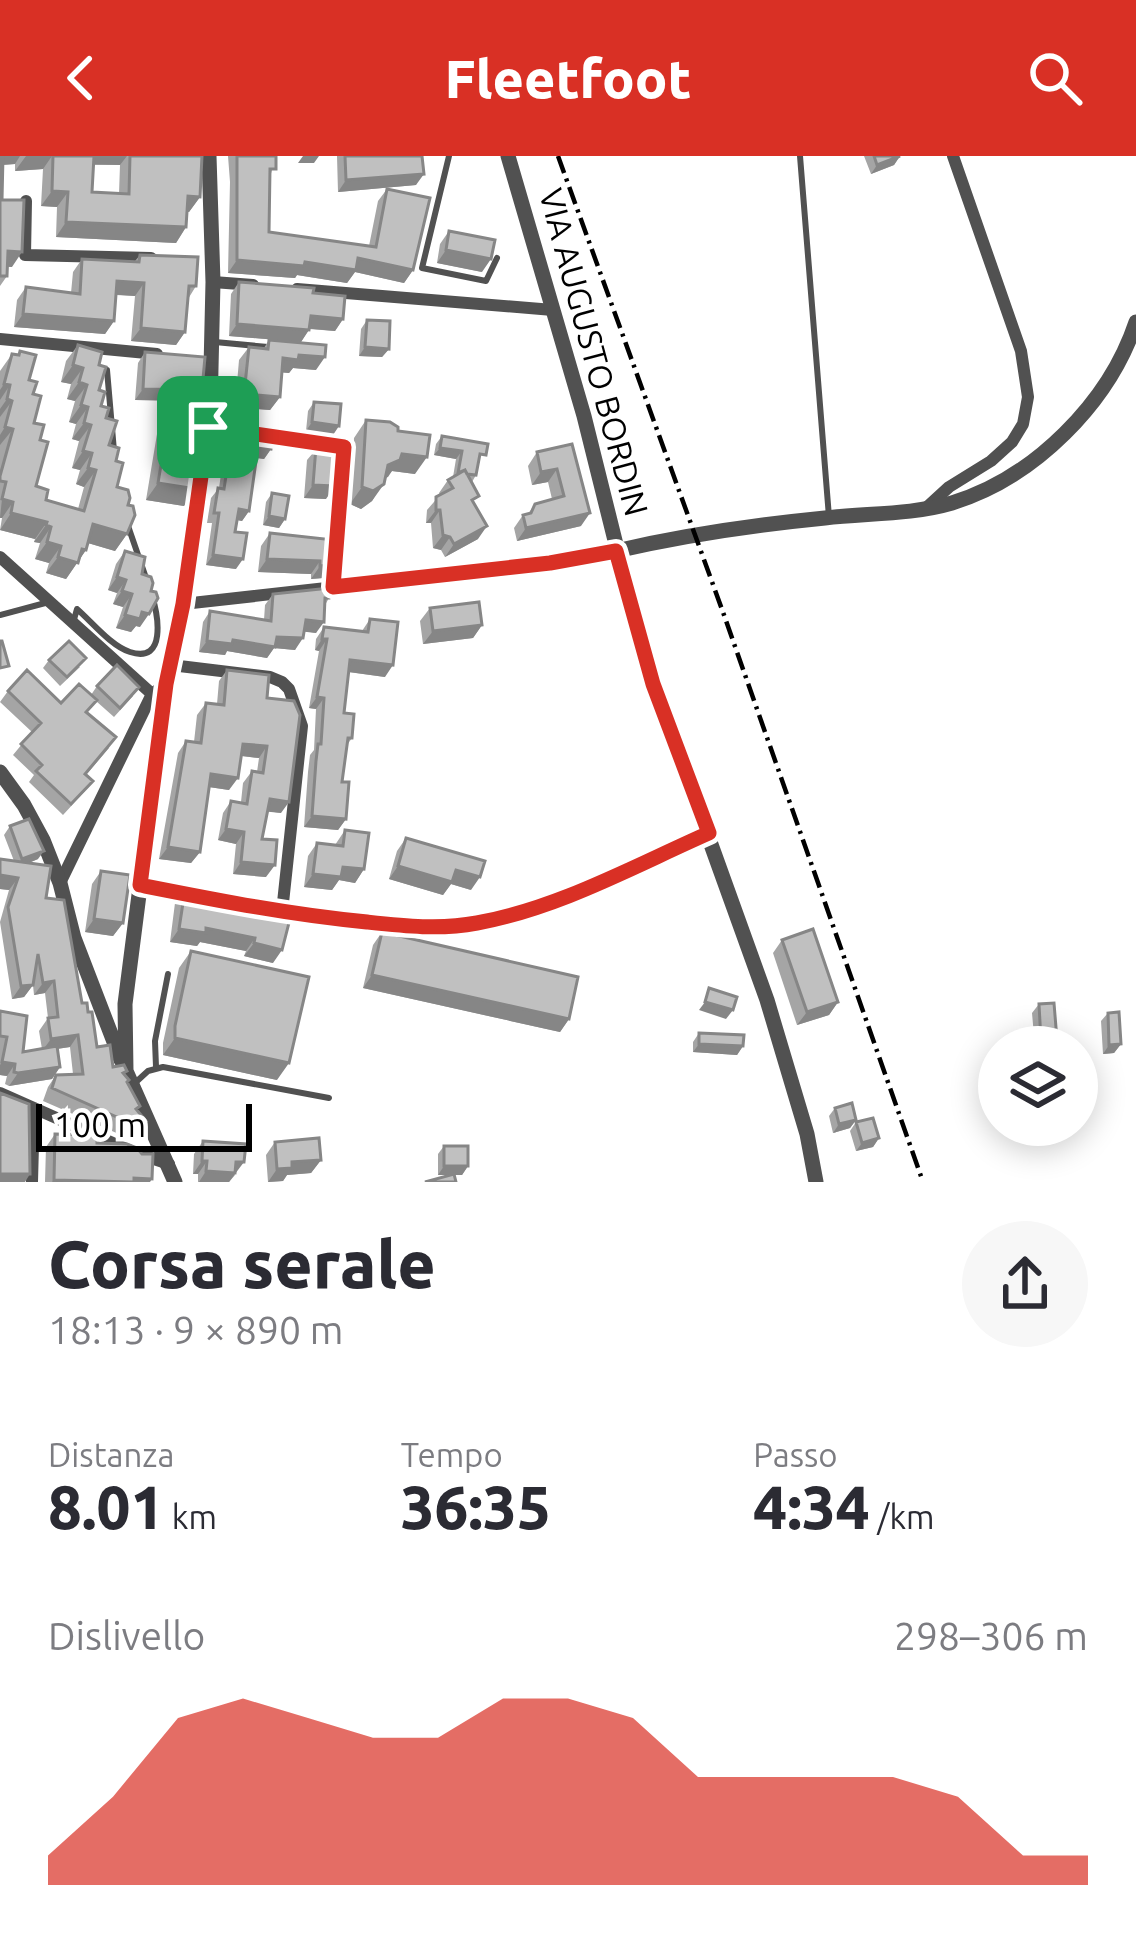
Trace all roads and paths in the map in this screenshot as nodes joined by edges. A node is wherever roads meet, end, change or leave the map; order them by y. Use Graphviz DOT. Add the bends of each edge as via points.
graph roads {
  1 [pos="209,156"];
  2 [pos="449,156"];
  3 [pos="508,156"];
  4 [pos="800,156"];
  5 [pos="953,156"];
  6 [pos="26,201"];
  7 [pos="497,258"];
  8 [pos="165,259"];
  9 [pos="188,260"];
  10 [pos="212,260"];
  11 [pos="213,282"];
  12 [pos="258,286"];
  13 [pos="280,288"];
  14 [pos="553,310"];
  15 [pos="1136,322"];
  16 [pos="0,339"];
  17 [pos="284,348"];
  18 [pos="212,351"];
  19 [pos="165,355"];
  20 [pos="189,357"];
  21 [pos="107,370"];
  22 [pos="208,427"];
  23 [pos="115,452"];
  24 [pos="123,508"];
  25 [pos="925,509"];
  26 [pos="829,517"];
  27 [pos="616,551"];
  28 [pos="0,557"];
  29 [pos="333,587"];
  30 [pos="49,602"];
  31 [pos="183,604"];
  32 [pos="0,615"];
  33 [pos="73,624"];
  34 [pos="172,665"];
  35 [pos="159,689"];
  36 [pos="0,772"];
  37 [pos="709,833"];
  38 [pos="60,883"];
  39 [pos="140,885"];
  40 [pos="282,912"];
  41 [pos="168,974"];
  42 [pos="156,1067"];
  43 [pos="129,1078"];
  44 [pos="0,1093"];
  45 [pos="329,1098"];
  46 [pos="34,1108"];
  47 [pos="169,1164"];
  48 [pos="32,1182"];
  49 [pos="175,1182"];
  50 [pos="816,1182"];
  1 -- 10 [label="street"];
  2 -- 7 [label="lane" via="422,268 486,280"];
  3 -- 14 [label="street, VIA AUGUSTO BORDIN"];
  4 -- 26 [label="lane"];
  5 -- 25 [label="street" via="1021,351 1028,397 1012,442"];
  6 -- 8 [label="street" via="26,255"];
  9 -- 10 [label="street"];
  10 -- 11 [label="street"];
  11 -- 12 [label="street"];
  11 -- 18 [label="street"];
  13 -- 14 [label="street"];
  14 -- 27 [label="street, VIA AUGUSTO BORDIN"];
  15 -- 25 [label="street" via="1110,377 1054,443 989,487"];
  16 -- 19 [label="street"];
  17 -- 18 [label="lane"];
  18 -- 20 [label="street"];
  18 -- 22 [label="street"];
  21 -- 23 [label="lane"];
  22 -- 29 [label="street" via="344,447"];
  22 -- 31 [label="street"];
  24 -- 33 [label="lane" via="158,612 158,639 136,654 77,609"];
  25 -- 26 [label="street"];
  26 -- 27 [label="street"];
  27 -- 29 [label="street"];
  27 -- 37 [label="street, VIA AUGUSTO BORDIN" via="649,672"];
  28 -- 30 [label="street"];
  29 -- 31 [label="street"];
  30 -- 32 [label="lane"];
  30 -- 33 [label="street"];
  31 -- 34 [label="street"];
  33 -- 35 [label="street"];
  34 -- 35 [label="street"];
  34 -- 40 [label="street" via="270,677 290,692 302,733"];
  35 -- 38 [label="street"];
  35 -- 39 [label="street"];
  36 -- 38 [label="street" via="37,826"];
  37 -- 40 [label="street" via="570,895 484,922 416,927"];
  37 -- 50 [label="street, VIA AUGUSTO BORDIN" via="767,1000"];
  38 -- 43 [label="street"];
  39 -- 40 [label="street"];
  39 -- 43 [label="street" via="125,1004"];
  41 -- 42 [label="lane"];
  42 -- 43 [label="lane"];
  42 -- 45 [label="lane"];
  43 -- 47 [label="street"];
  44 -- 46 [label="street"];
  46 -- 47 [label="street"];
  46 -- 48 [label="street"];
  47 -- 49 [label="street"];
}
